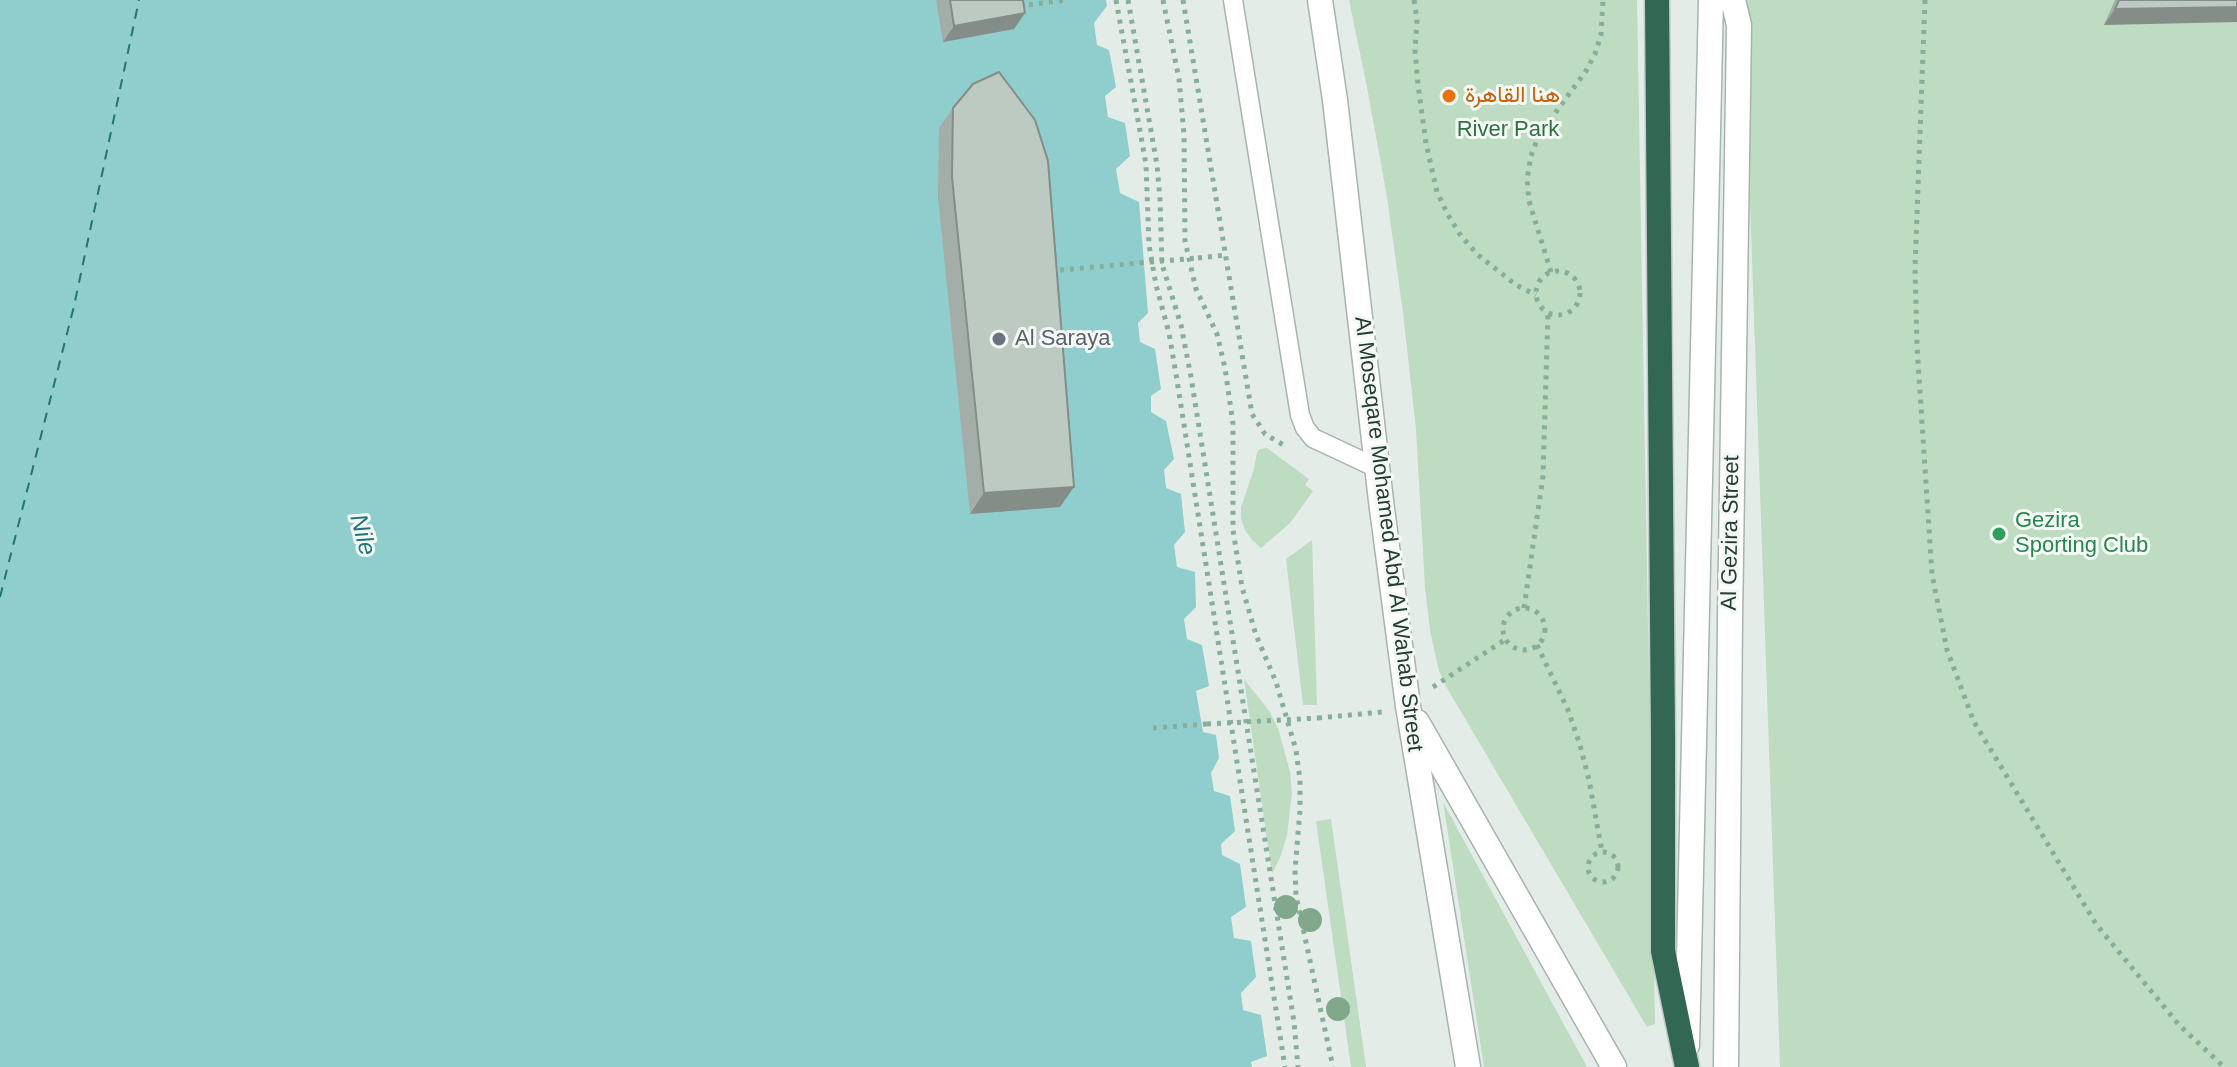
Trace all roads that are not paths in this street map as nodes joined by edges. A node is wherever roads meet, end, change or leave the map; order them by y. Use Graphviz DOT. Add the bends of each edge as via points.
graph roads {
  1 [pos="1233,0"];
  2 [pos="1320,0"];
  3 [pos="1657,0"];
  4 [pos="1711,0"];
  5 [pos="1733,0"];
  6 [pos="1377,468"];
  7 [pos="1408,706"];
  8 [pos="1468,1067"];
  9 [pos="1614,1067"];
  10 [pos="1687,1067"];
  11 [pos="1726,1067"];
  1 -- 6 [label="lane" via="1300,415 1313,438"];
  2 -- 6 [label="street, Al Moseqare Mohamed Abd Al Wahab Street"];
  3 -- 10 [label="highway" via="1663,951"];
  4 -- 10 [label="street, Al Gezira Street"];
  5 -- 11 [label="street, Al Gezira Street" via="1739,25"];
  6 -- 7 [label="street, Al Moseqare Mohamed Abd Al Wahab Street"];
  7 -- 8 [label="street, Al Moseqare Mohamed Abd Al Wahab Street"];
  7 -- 9 [label="street"];
}
